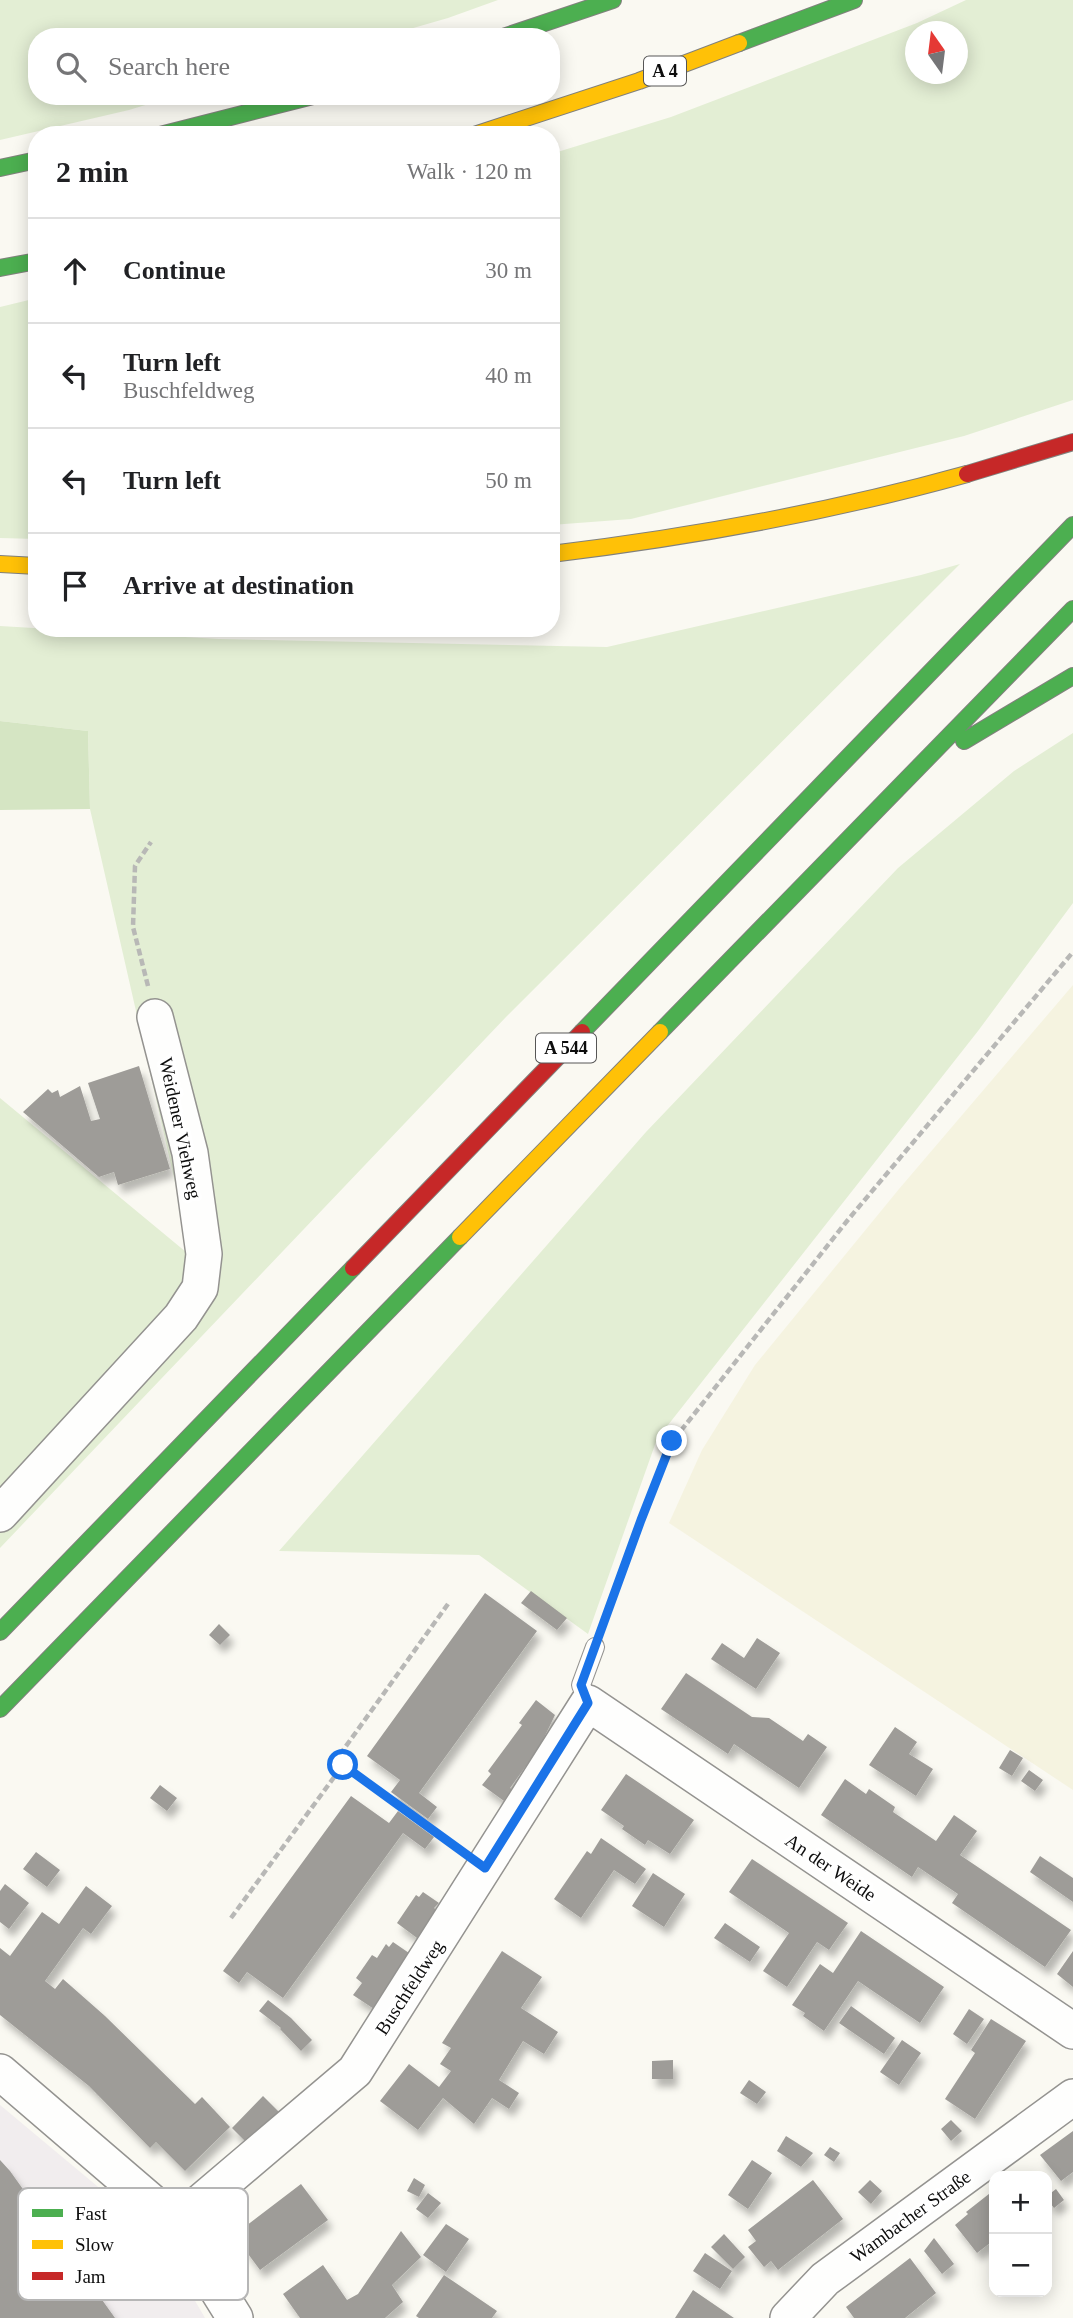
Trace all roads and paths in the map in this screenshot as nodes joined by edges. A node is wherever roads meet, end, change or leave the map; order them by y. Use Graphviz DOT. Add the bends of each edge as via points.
graph roads {
  1 [pos="613,0"];
  2 [pos="854,0"];
  3 [pos="530,28"];
  4 [pos="278,105"];
  5 [pos="195,126"];
  6 [pos="501,126"];
  7 [pos="28,162"];
  8 [pos="0,168"];
  9 [pos="28,263"];
  10 [pos="0,268"];
  11 [pos="1073,442"];
  12 [pos="1073,525"];
  13 [pos="560,553"];
  14 [pos="0,564"];
  15 [pos="28,566"];
  16 [pos="1073,609"];
  17 [pos="1073,676"];
  18 [pos="917,769"];
  19 [pos="152,842"];
  20 [pos="1073,952"];
  21 [pos="156,1017"];
  22 [pos="0,1514"];
  23 [pos="448,1604"];
  24 [pos="0,1632"];
  25 [pos="595,1647"];
  26 [pos="588,1703"];
  27 [pos="0,1709"];
  28 [pos="343,1765"];
  29 [pos="485,1868"];
  30 [pos="230,1918"];
  31 [pos="1073,2031"];
  32 [pos="0,2071"];
  33 [pos="1073,2097"];
  34 [pos="135,2188"];
  35 [pos="217,2188"];
  36 [pos="224,2300"];
  37 [pos="235,2318"];
  38 [pos="788,2318"];
  1 -- 3 [label="highway"];
  2 -- 6 [label="highway, A 4"];
  4 -- 5 [label="highway"];
  7 -- 8 [label="highway"];
  9 -- 10 [label="highway"];
  11 -- 13 [label="highway" via="943,481 784,519 656,542"];
  12 -- 24 [label="highway, A 544"];
  14 -- 15 [label="highway"];
  16 -- 18 [label="highway, A 544"];
  17 -- 18 [label="highway"];
  18 -- 27 [label="highway, A 544"];
  19 -- 21 [label="path" via="135,866 133,927"];
  20 -- 25 [label="path" via="847,1221 672,1441"];
  21 -- 22 [label="street, Weidener Viehweg" via="190,1153 204,1254 200,1288 181,1317"];
  23 -- 28 [label="path" via="336,1760"];
  25 -- 26 [label="lane" via="581,1685"];
  26 -- 29 [label="street, Buschfeldweg"];
  26 -- 31 [label="street, An der Weide"];
  28 -- 29 [label="path"];
  28 -- 30 [label="path"];
  29 -- 35 [label="street, Buschfeldweg" via="355,2071"];
  32 -- 34 [label="street"];
  33 -- 38 [label="street, Wambacher Straße" via="825,2279"];
  36 -- 37 [label="street"];
}
